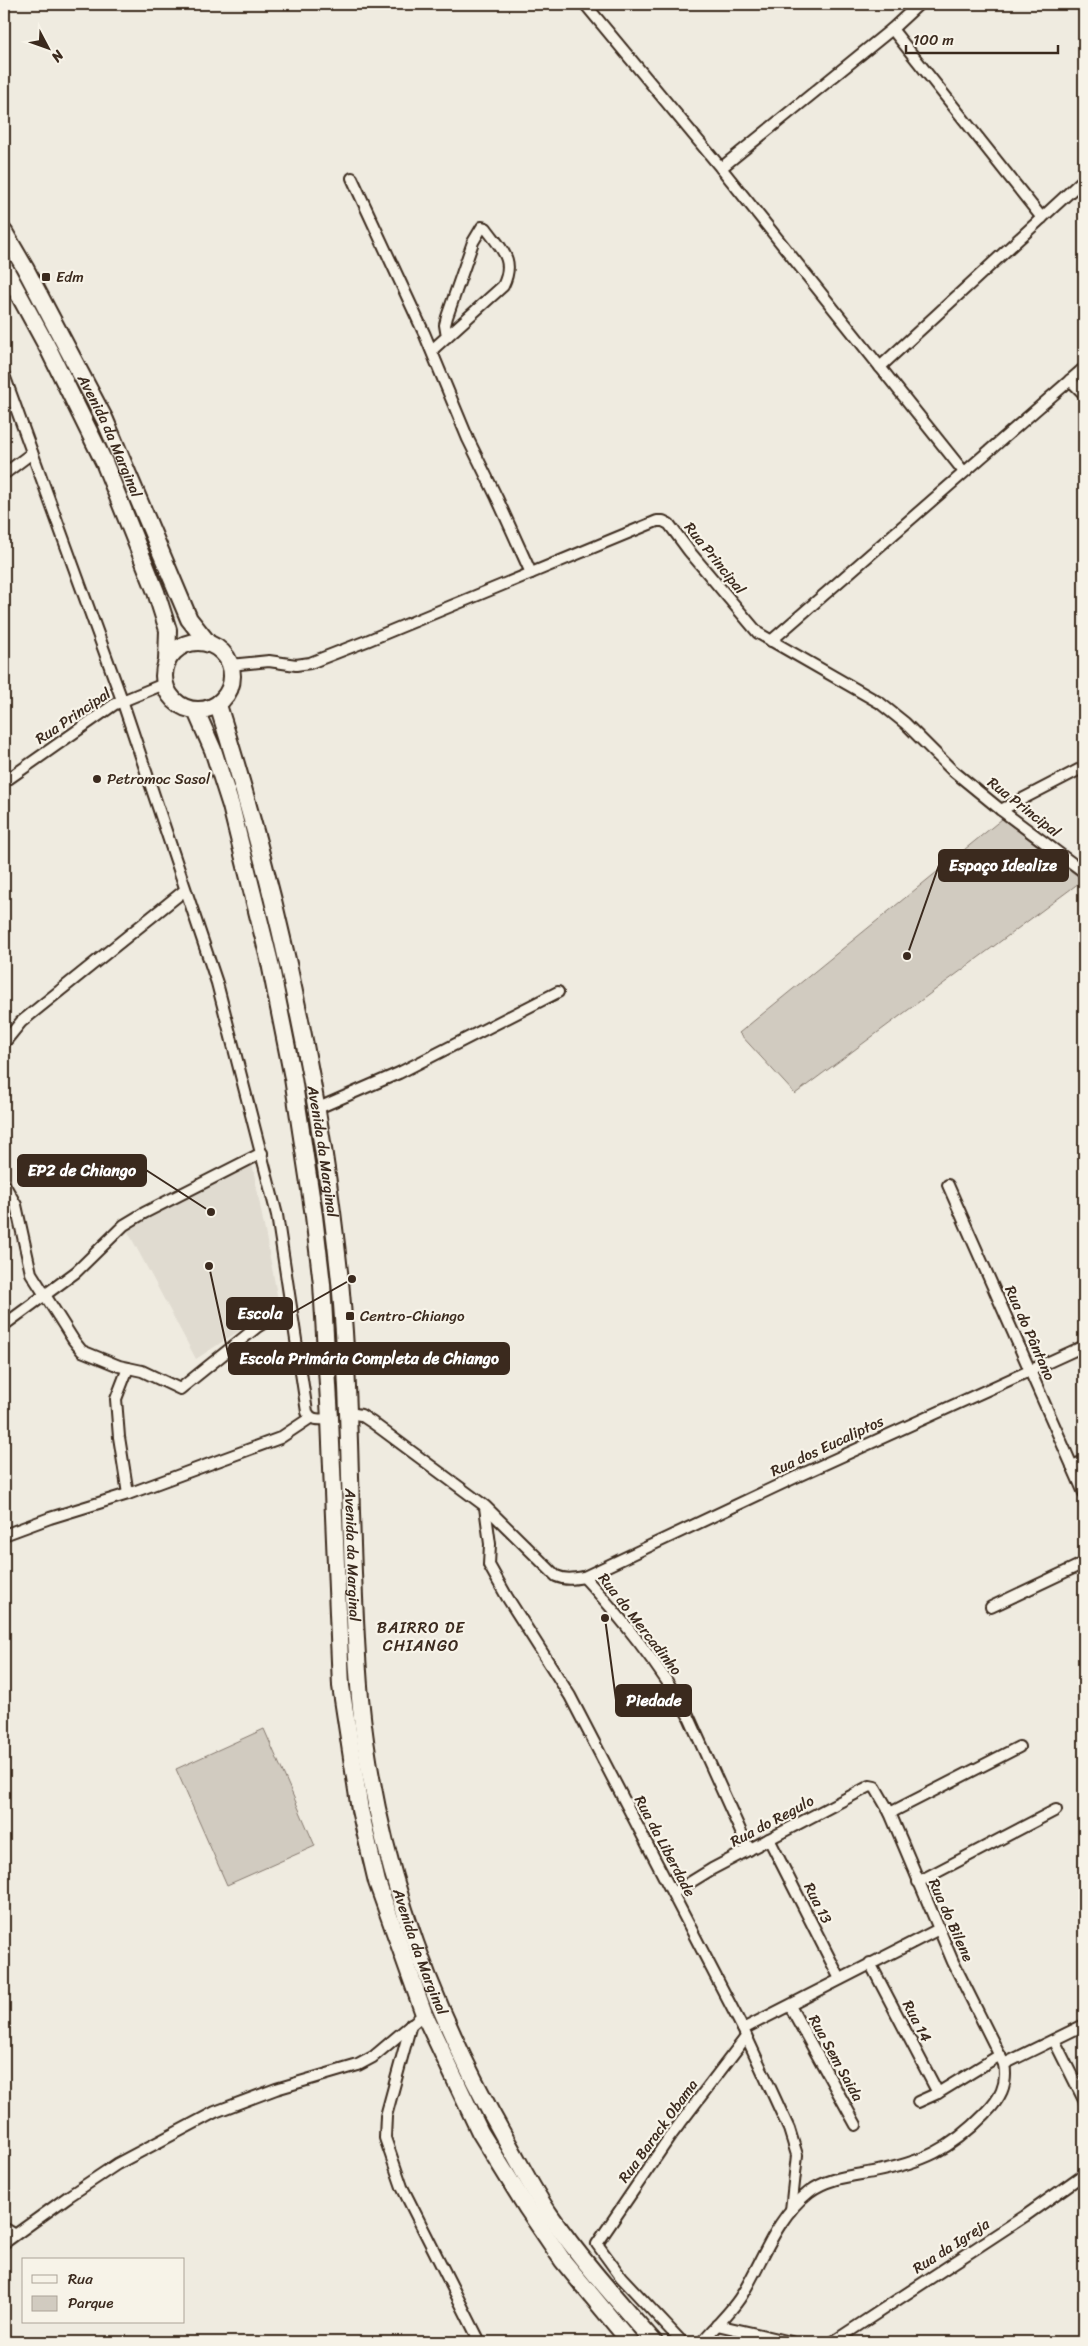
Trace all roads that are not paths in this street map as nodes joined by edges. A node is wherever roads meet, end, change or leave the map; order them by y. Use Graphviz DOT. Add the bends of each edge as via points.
graph roads {
  1 [pos="585,4"];
  2 [pos="919,4"];
  3 [pos="892,29"];
  4 [pos="721,168"];
  5 [pos="352,178"];
  6 [pos="1084,179"];
  7 [pos="1042,218"];
  8 [pos="4,232"];
  9 [pos="4,268"];
  10 [pos="447,336"];
  11 [pos="432,350"];
  12 [pos="880,367"];
  13 [pos="1084,368"];
  14 [pos="4,375"];
  15 [pos="1070,380"];
  16 [pos="1084,394"];
  17 [pos="32,453"];
  18 [pos="964,472"];
  19 [pos="4,474"];
  20 [pos="531,573"];
  21 [pos="771,641"];
  22 [pos="208,643"];
  23 [pos="167,661"];
  24 [pos="230,665"];
  25 [pos="164,684"];
  26 [pos="122,700"];
  27 [pos="218,704"];
  28 [pos="196,711"];
  29 [pos="1084,767"];
  30 [pos="4,782"];
  31 [pos="1001,810"];
  32 [pos="1084,872"];
  33 [pos="185,890"];
  34 [pos="558,992"];
  35 [pos="4,1043"];
  36 [pos="316,1109"];
  37 [pos="262,1153"];
  38 [pos="948,1185"];
  39 [pos="5,1187"];
  40 [pos="46,1295"];
  41 [pos="291,1311"];
  42 [pos="4,1325"];
  43 [pos="1084,1346"];
  44 [pos="128,1368"];
  45 [pos="1031,1371"];
  46 [pos="349,1413"];
  47 [pos="310,1418"];
  48 [pos="330,1419"];
  49 [pos="1084,1461"];
  50 [pos="1072,1466"];
  51 [pos="1084,1493"];
  52 [pos="128,1494"];
  53 [pos="485,1506"];
  54 [pos="4,1535"];
  55 [pos="1084,1563"];
  56 [pos="584,1577"];
  57 [pos="991,1606"];
  58 [pos="1019,1747"];
  59 [pos="875,1787"];
  60 [pos="1056,1810"];
  61 [pos="890,1813"];
  62 [pos="770,1839"];
  63 [pos="749,1850"];
  64 [pos="918,1882"];
  65 [pos="673,1893"];
  66 [pos="939,1930"];
  67 [pos="870,1963"];
  68 [pos="840,1979"];
  69 [pos="790,2006"];
  70 [pos="417,2019"];
  71 [pos="1084,2025"];
  72 [pos="745,2033"];
  73 [pos="1054,2040"];
  74 [pos="1002,2060"];
  75 [pos="938,2093"];
  76 [pos="1084,2100"];
  77 [pos="918,2102"];
  78 [pos="856,2125"];
  79 [pos="1084,2174"];
  80 [pos="791,2210"];
  81 [pos="4,2228"];
  82 [pos="14,2234"];
  83 [pos="4,2243"];
  84 [pos="717,2325"];
  85 [pos="480,2342"];
  86 [pos="630,2342"];
  87 [pos="654,2342"];
  88 [pos="682,2342"];
  89 [pos="702,2342"];
  90 [pos="791,2342"];
  91 [pos="833,2342"];
  1 -- 4 [label="street"];
  2 -- 3 [label="street"];
  3 -- 4 [label="street"];
  3 -- 7 [label="street"];
  4 -- 12 [label="street"];
  5 -- 11 [label="street"];
  6 -- 7 [label="street"];
  7 -- 12 [label="street"];
  8 -- 22 [label="main road, Avenida da Marginal" via="105,420 189,620"];
  9 -- 23 [label="main road, Avenida da Marginal" via="104,462 156,592 168,630"];
  10 -- 10 [label="street" via="503,286 510,271 508,261 486,228 482,227 474,242 447,317"];
  10 -- 11 [label="street"];
  11 -- 20 [label="street" via="468,439"];
  12 -- 18 [label="street"];
  13 -- 15 [label="street"];
  14 -- 17 [label="street"];
  15 -- 16 [label="street"];
  15 -- 18 [label="street"];
  17 -- 19 [label="street"];
  17 -- 26 [label="street"];
  18 -- 21 [label="street"];
  20 -- 21 [label="street, Rua Principal" via="663,521 669,524 748,623"];
  20 -- 24 [label="street, Rua Principal" via="310,662 296,665 269,661"];
  21 -- 31 [label="street, Rua Principal" via="880,702 952,770"];
  22 -- 23 [label="main road" via="184,645"];
  22 -- 24 [label="main road" via="221,652"];
  23 -- 25 [label="main road"];
  24 -- 27 [label="main road" via="232,683"];
  25 -- 26 [label="street, Rua Principal"];
  25 -- 28 [label="main road" via="176,703"];
  26 -- 30 [label="street, Rua Principal"];
  26 -- 33 [label="street"];
  27 -- 28 [label="main road"];
  27 -- 36 [label="main road, Avenida da Marginal" via="273,897"];
  28 -- 48 [label="main road, Avenida da Marginal" via="231,806 270,963 293,1078 321,1274"];
  29 -- 31 [label="street"];
  31 -- 32 [label="street, Rua Principal"];
  33 -- 35 [label="street" via="22,1022"];
  33 -- 37 [label="street" via="217,983"];
  34 -- 36 [label="street" via="398,1073"];
  36 -- 46 [label="main road, Avenida da Marginal" via="340,1281"];
  37 -- 40 [label="street" via="124,1225 76,1272"];
  37 -- 41 [label="street" via="277,1215"];
  38 -- 45 [label="street, Rua do Pântano"];
  39 -- 40 [label="street" via="16,1205 30,1273"];
  40 -- 42 [label="street"];
  40 -- 44 [label="street" via="78,1347"];
  41 -- 44 [label="street" via="274,1316 257,1327 180,1389"];
  41 -- 47 [label="street"];
  43 -- 45 [label="street, Rua dos Eucaliptos"];
  44 -- 52 [label="street" via="116,1398"];
  45 -- 50 [label="street, Rua do Pântano"];
  45 -- 56 [label="street, Rua dos Eucaliptos" via="742,1501"];
  46 -- 53 [label="street" via="361,1415 373,1423"];
  46 -- 87 [label="main road, Avenida da Marginal" via="351,1540 360,1697 367,1752 381,1825 418,1952 438,2005 486,2105 548,2212 601,2282"];
  47 -- 48 [label="street"];
  47 -- 52 [label="street" via="280,1438"];
  48 -- 70 [label="main road, Avenida da Marginal" via="341,1686 377,1882"];
  49 -- 50 [label="street"];
  50 -- 51 [label="street, Rua do Pântano"];
  52 -- 54 [label="street"];
  53 -- 56 [label="street" via="556,1576 563,1579"];
  53 -- 65 [label="street, Rua da Liberdade" via="489,1565 570,1696"];
  55 -- 57 [label="street"];
  56 -- 63 [label="street, Rua do Mercadinho" via="619,1618 688,1714"];
  58 -- 61 [label="street"];
  59 -- 61 [label="street, Rua do Bilene"];
  59 -- 62 [label="street, Rua do Regulo" via="870,1786"];
  60 -- 64 [label="street"];
  61 -- 64 [label="street, Rua do Bilene"];
  62 -- 63 [label="street, Rua do Regulo"];
  62 -- 68 [label="street, Rua 13"];
  63 -- 65 [label="street, Rua do Regulo"];
  64 -- 66 [label="street, Rua do Bilene"];
  65 -- 72 [label="street, Rua da Liberdade"];
  66 -- 67 [label="street, Rua Barack Obama"];
  66 -- 74 [label="street, Rua do Bilene"];
  67 -- 68 [label="street, Rua Barack Obama"];
  67 -- 75 [label="street, Rua 14"];
  68 -- 69 [label="street, Rua Barack Obama"];
  69 -- 72 [label="street, Rua Barack Obama"];
  69 -- 78 [label="street, Rua Sem Saida"];
  70 -- 82 [label="street" via="373,2057 358,2065 276,2089 190,2125 117,2164"];
  70 -- 85 [label="street" via="386,2116 385,2138 402,2187"];
  70 -- 86 [label="main road, Avenida da Marginal" via="526,2208 563,2261"];
  71 -- 73 [label="street"];
  72 -- 80 [label="street, Rua da Liberdade" via="795,2144 797,2155"];
  72 -- 88 [label="street, Rua Barack Obama" via="596,2244 621,2277"];
  73 -- 74 [label="street"];
  73 -- 76 [label="street"];
  74 -- 75 [label="street"];
  74 -- 80 [label="street" via="1006,2077 1001,2094 959,2140 925,2157 826,2182 810,2191"];
  75 -- 77 [label="street"];
  79 -- 91 [label="street, Rua da Igreja"];
  80 -- 84 [label="street" via="775,2231 742,2295"];
  81 -- 82 [label="street"];
  82 -- 83 [label="street"];
  84 -- 89 [label="street"];
  84 -- 90 [label="street"];
}
